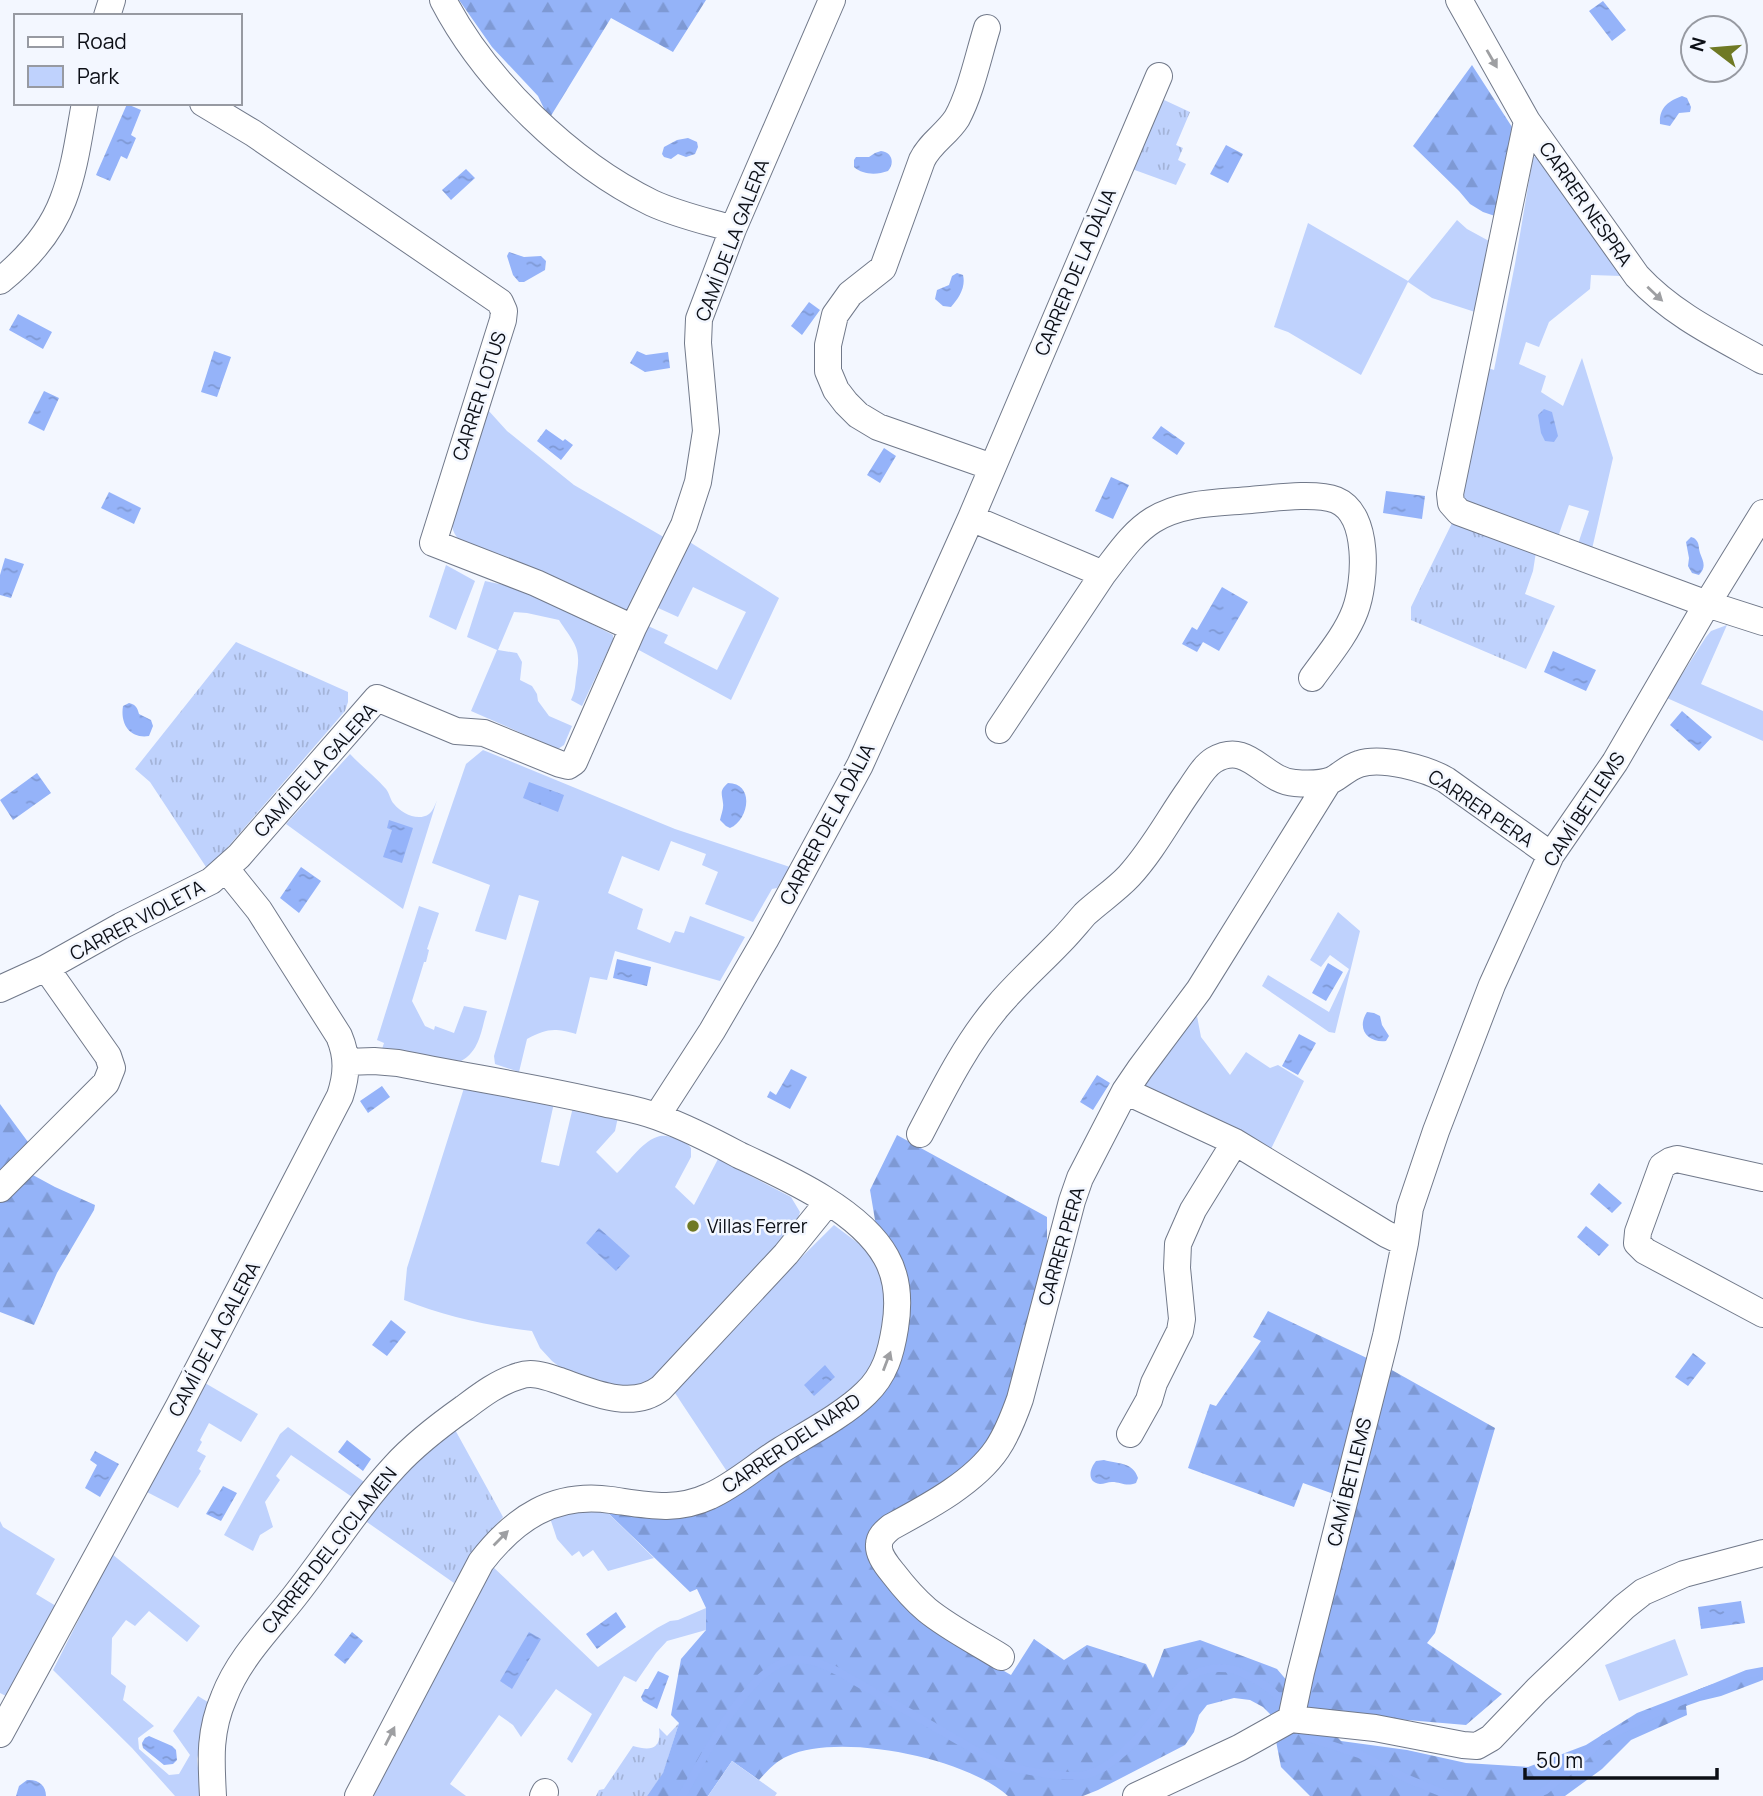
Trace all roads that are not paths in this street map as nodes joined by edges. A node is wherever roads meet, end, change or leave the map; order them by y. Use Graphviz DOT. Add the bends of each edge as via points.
graph roads {
  1 [pos="443,0"];
  2 [pos="832,0"];
  3 [pos="1458,0"];
  4 [pos="986,29"];
  5 [pos="1158,76"];
  6 [pos="85,105"];
  7 [pos="206,105"];
  8 [pos="1527,121"];
  9 [pos="733,229"];
  10 [pos="0,281"];
  11 [pos="1763,361"];
  12 [pos="992,467"];
  13 [pos="1763,513"];
  14 [pos="971,518"];
  15 [pos="1103,574"];
  16 [pos="1707,604"];
  17 [pos="1763,622"];
  18 [pos="633,628"];
  19 [pos="1312,678"];
  20 [pos="999,730"];
  21 [pos="1329,781"];
  22 [pos="1550,855"];
  23 [pos="226,869"];
  24 [pos="46,968"];
  25 [pos="0,989"];
  26 [pos="346,1062"];
  27 [pos="1125,1091"];
  28 [pos="657,1116"];
  29 [pos="920,1134"];
  30 [pos="1235,1142"];
  31 [pos="1763,1178"];
  32 [pos="0,1189"];
  33 [pos="828,1202"];
  34 [pos="1405,1243"];
  35 [pos="1763,1314"];
  36 [pos="1130,1434"];
  37 [pos="1763,1553"];
  38 [pos="1001,1657"];
  39 [pos="1291,1719"];
  40 [pos="0,1734"];
  41 [pos="213,1796"];
  42 [pos="358,1796"];
  43 [pos="1136,1796"];
  1 -- 9 [label="street" via="491,73 575,153 651,202"];
  2 -- 9 [label="street, CAMÍ DE LA GALERA"];
  3 -- 8 [label="street, CARRER NESPRA, one-way"];
  4 -- 12 [label="street" via="957,117 922,160 883,268 850,294 835,315 827,358 830,379 858,415 901,436"];
  5 -- 12 [label="street, CARRER DE LA DÀLIA"];
  6 -- 10 [label="street" via="63,201 33,250"];
  7 -- 18 [label="street, CARRER LOTUS" via="500,302 503,320 433,543"];
  8 -- 11 [label="street, CARRER NESPRA, one-way" via="1652,292 1686,318"];
  8 -- 16 [label="street" via="1451,503 1459,512"];
  9 -- 18 [label="street, CAMÍ DE LA GALERA" via="698,329 706,431 698,482 684,525"];
  12 -- 14 [label="street, CARRER DE LA DÀLIA"];
  13 -- 16 [label="street, CAMÍ BETLEMS"];
  14 -- 15 [label="street"];
  14 -- 28 [label="street, CARRER DE LA DÀLIA" via="846,793 712,1031"];
  15 -- 19 [label="street" via="1143,526 1181,508 1293,497 1333,498 1353,514 1360,533 1363,570 1355,611"];
  15 -- 20 [label="street"];
  16 -- 17 [label="street"];
  16 -- 22 [label="street, CAMÍ BETLEMS" via="1615,762"];
  18 -- 23 [label="street, CAMÍ DE LA GALERA" via="577,756 568,766 484,733 456,731 377,698"];
  21 -- 22 [label="street, CARRER PERA" via="1361,763 1417,767 1446,780"];
  21 -- 27 [label="street, CARRER PERA" via="1199,990"];
  21 -- 29 [label="street, CARRER PERA" via="1279,780 1241,755 1230,754 1209,764 1129,877 1086,913 988,1018 954,1068"];
  22 -- 34 [label="street, CAMÍ BETLEMS" via="1497,974 1436,1131 1410,1208"];
  23 -- 24 [label="street, CARRER VIOLETA"];
  23 -- 26 [label="street" via="259,910 339,1036"];
  24 -- 25 [label="street, CARRER VIOLETA"];
  24 -- 32 [label="street, CARRER VIOLETA" via="112,1068 106,1083"];
  26 -- 28 [label="street, CARRER DEL NARD" via="398,1063"];
  26 -- 40 [label="street, CAMÍ DE LA GALERA" via="344,1084 333,1109"];
  27 -- 30 [label="street"];
  27 -- 38 [label="street, CARRER PERA" via="1076,1190 1020,1399 997,1449 978,1472 891,1527 878,1542 887,1566 926,1609"];
  28 -- 33 [label="street, CARRER DEL NARD"];
  30 -- 34 [label="street"];
  30 -- 36 [label="street" via="1178,1244 1180,1331"];
  31 -- 35 [label="street" via="1670,1161 1662,1166 1637,1243"];
  33 -- 41 [label="street, CARRER DEL CICLAMEN" via="786,1254 652,1395 619,1398 547,1377 518,1376 477,1398 396,1465 233,1677 213,1737"];
  42 -- 33 [label="street, CARRER DEL NARD, one-way" via="481,1562 517,1524 546,1506 578,1499 662,1507 694,1503 851,1405 883,1372 898,1313 895,1283 886,1256 875,1242"];
  34 -- 39 [label="street, CAMÍ BETLEMS"];
  37 -- 39 [label="street" via="1684,1574 1643,1592 1491,1738 1477,1746"];
  39 -- 43 [label="street"];
}
